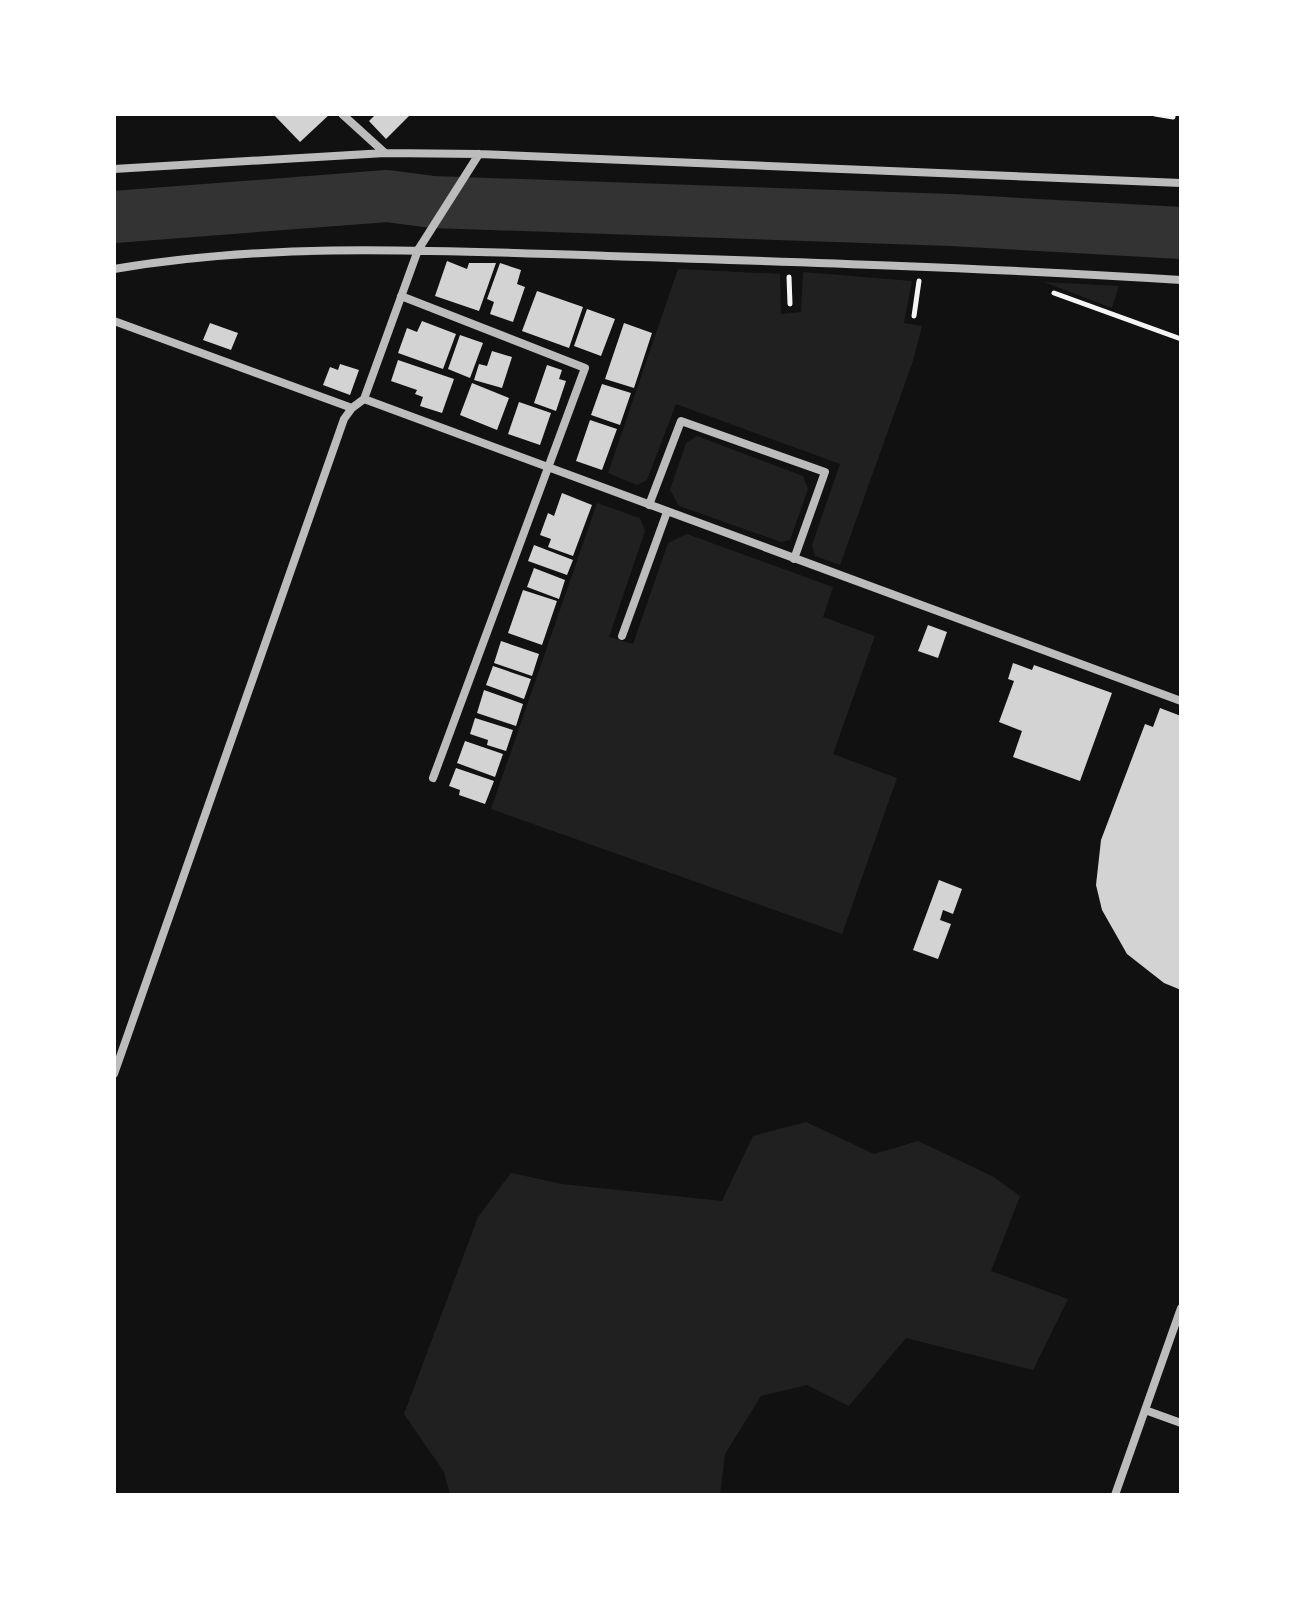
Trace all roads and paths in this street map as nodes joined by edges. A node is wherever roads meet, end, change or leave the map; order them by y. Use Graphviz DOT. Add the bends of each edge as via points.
graph roads {
  1 [pos="342,114"];
  2 [pos="1155,114"];
  3 [pos="1173,114"];
  4 [pos="385,153"];
  5 [pos="479,154"];
  6 [pos="114,169"];
  7 [pos="1181,183"];
  8 [pos="418,250"];
  9 [pos="921,266"];
  10 [pos="114,269"];
  11 [pos="1181,280"];
  12 [pos="1053,293"];
  13 [pos="401,296"];
  14 [pos="914,316"];
  15 [pos="114,321"];
  16 [pos="1181,339"];
  17 [pos="364,399"];
  18 [pos="352,408"];
  19 [pos="549,468"];
  20 [pos="649,505"];
  21 [pos="667,512"];
  22 [pos="794,559"];
  23 [pos="622,636"];
  24 [pos="1181,701"];
  25 [pos="433,778"];
  26 [pos="114,1074"];
  27 [pos="1181,1308"];
  28 [pos="1145,1410"];
  29 [pos="1181,1423"];
  30 [pos="1115,1495"];
  1 -- 4 [label="street"];
  2 -- 3 [label="path"];
  4 -- 5 [label="street"];
  4 -- 6 [label="street"];
  5 -- 7 [label="street"];
  5 -- 8 [label="street"];
  8 -- 9 [label="street"];
  8 -- 10 [label="street" via="312,249"];
  8 -- 13 [label="street"];
  9 -- 11 [label="street"];
  9 -- 14 [label="path"];
  12 -- 16 [label="path"];
  13 -- 17 [label="street"];
  13 -- 19 [label="street" via="585,368"];
  15 -- 18 [label="street"];
  17 -- 18 [label="street"];
  17 -- 19 [label="street"];
  18 -- 26 [label="street"];
  19 -- 20 [label="street"];
  19 -- 25 [label="street"];
  20 -- 21 [label="street"];
  20 -- 22 [label="street" via="681,421 825,472"];
  21 -- 22 [label="street"];
  21 -- 23 [label="street"];
  22 -- 24 [label="street"];
  27 -- 28 [label="street"];
  28 -- 29 [label="street"];
  28 -- 30 [label="street"];
}
